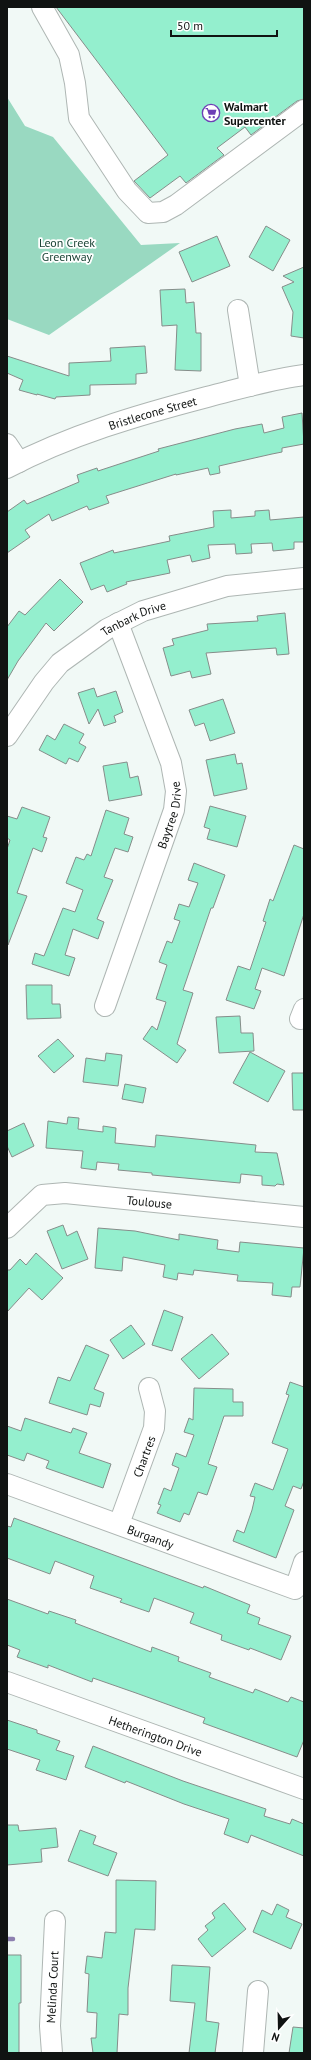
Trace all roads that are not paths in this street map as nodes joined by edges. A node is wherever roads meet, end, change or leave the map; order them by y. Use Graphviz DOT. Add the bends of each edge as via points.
graph roads {
  1 [pos="42,7"];
  2 [pos="304,110"];
  3 [pos="238,310"];
  4 [pos="304,375"];
  5 [pos="250,386"];
  6 [pos="7,444"];
  7 [pos="13,465"];
  8 [pos="304,578"];
  9 [pos="118,623"];
  10 [pos="7,736"];
  11 [pos="106,1006"];
  12 [pos="304,1217"];
  13 [pos="7,1228"];
  14 [pos="148,1388"];
  15 [pos="7,1484"];
  16 [pos="119,1524"];
  17 [pos="304,1562"];
  18 [pos="7,1682"];
  19 [pos="304,1789"];
  20 [pos="55,1921"];
  21 [pos="258,1991"];
  22 [pos="52,2053"];
  23 [pos="253,2053"];
  1 -- 2 [label="street" via="69,55 79,118 127,190 148,213 163,212 176,205"];
  3 -- 5 [label="street"];
  4 -- 5 [label="street, Bristlecone Street"];
  5 -- 7 [label="street, Bristlecone Street" via="93,430"];
  6 -- 7 [label="street"];
  8 -- 9 [label="street, Tanbark Drive" via="227,586 143,611"];
  9 -- 10 [label="street, Tanbark Drive" via="88,641 60,663"];
  9 -- 11 [label="street, Baytree Drive" via="171,763 176,791 174,810"];
  12 -- 13 [label="street, Toulouse" via="65,1193 42,1195"];
  14 -- 16 [label="street, Chartres" via="155,1411 154,1428"];
  15 -- 16 [label="street, Burgandy"];
  16 -- 17 [label="street, Burgandy" via="295,1589"];
  18 -- 19 [label="street, Hetherington Drive"];
  20 -- 22 [label="street, Melinda Court" via="50,2026"];
  21 -- 23 [label="street"];
}
